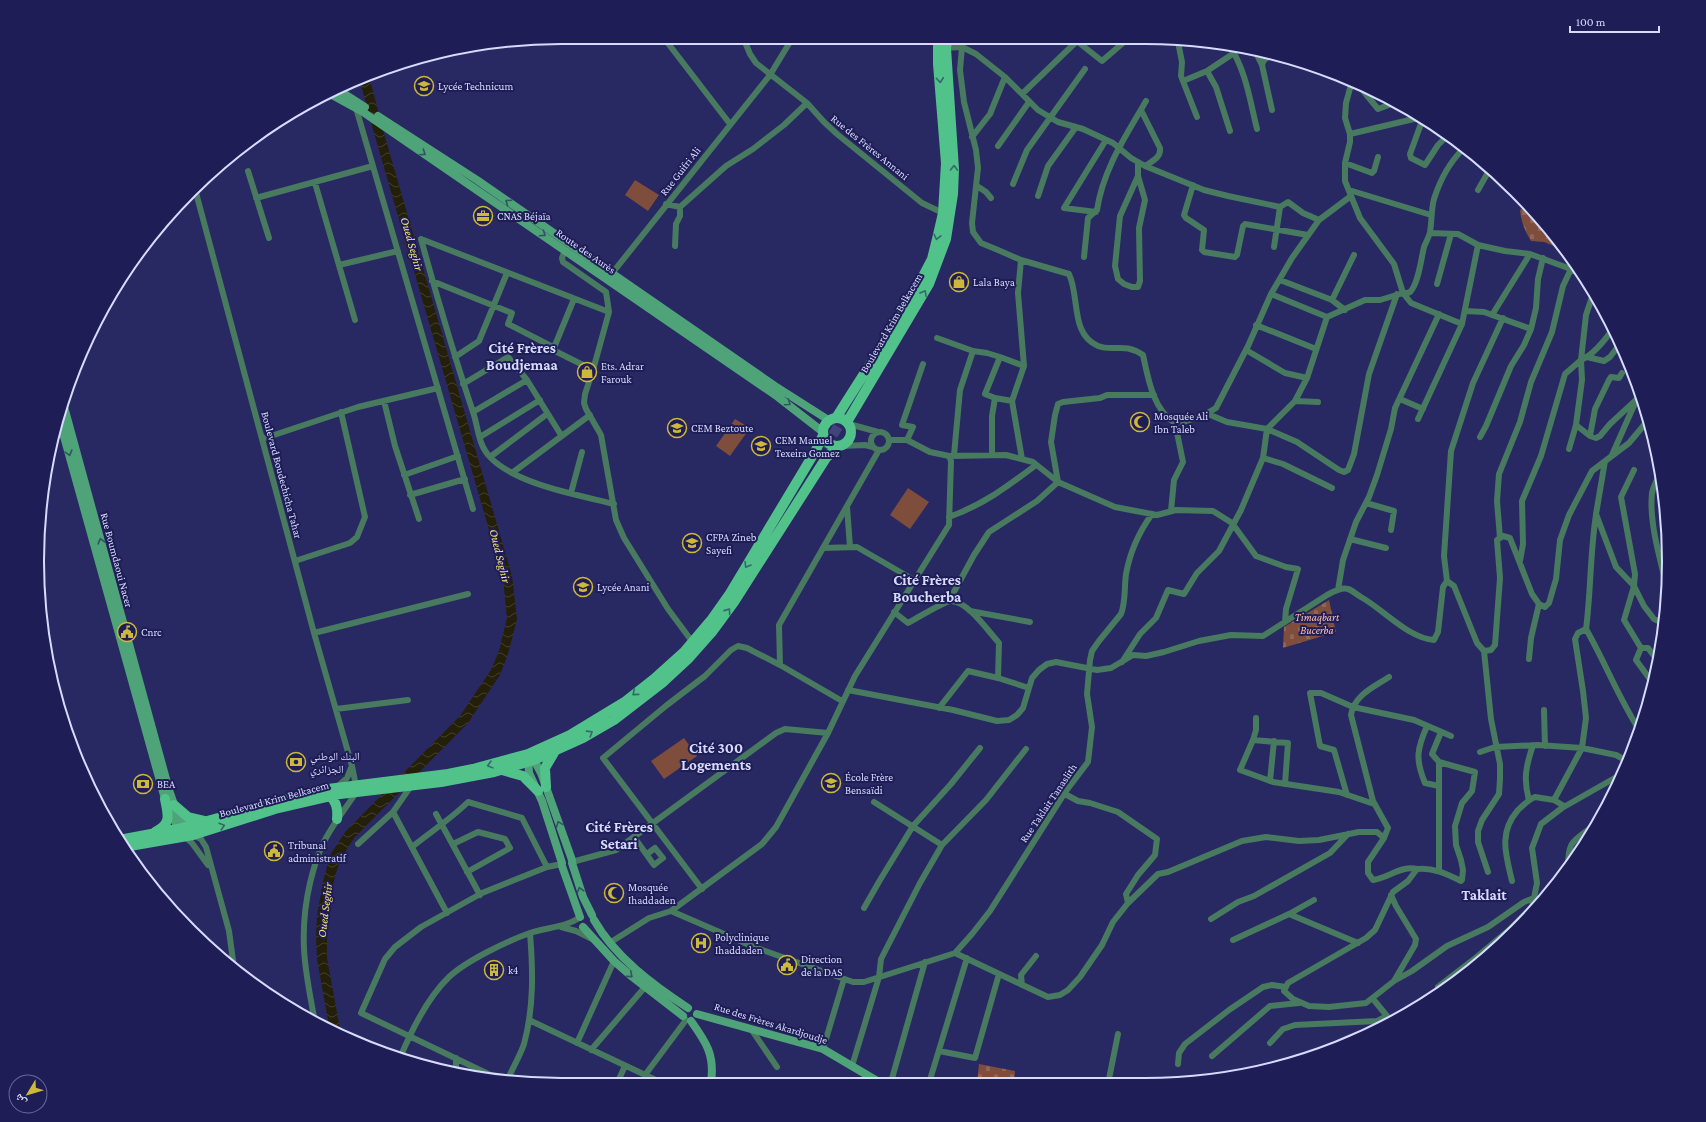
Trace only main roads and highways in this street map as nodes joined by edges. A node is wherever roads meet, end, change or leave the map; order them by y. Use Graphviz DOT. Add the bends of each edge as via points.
graph roads {
  1 [pos="942,45"];
  2 [pos="912,306"];
  3 [pos="833,419"];
  4 [pos="848,420"];
  5 [pos="823,433"];
  6 [pos="840,446"];
  7 [pos="825,448"];
  8 [pos="759,554"];
  9 [pos="695,645"];
  10 [pos="555,750"];
  11 [pos="530,758"];
  12 [pos="502,770"];
  13 [pos="413,782"];
  14 [pos="361,787"];
  15 [pos="330,796"];
  16 [pos="165,799"];
  17 [pos="174,805"];
  18 [pos="337,819"];
  19 [pos="207,821"];
  20 [pos="185,832"];
  21 [pos="148,835"];
  22 [pos="125,839"];
  23 [pos="129,846"];
  1 -- 2 [label="main road, Boulevard Krim Belkacem, one-way" via="946,162 943,213 932,259"];
  2 -- 1 [label="main road, Boulevard Krim Belkacem, one-way" via="935,270 946,239 950,217 954,155"];
  2 -- 3 [label="main road, Boulevard Krim Belkacem"];
  2 -- 4 [label="main road, Boulevard Krim Belkacem"];
  2 -- 4 [label="main road"];
  3 -- 4 [label="main road"];
  3 -- 5 [label="main road" via="825,426"];
  4 -- 6 [label="main road" via="851,437"];
  5 -- 6 [label="main road" via="827,442"];
  5 -- 8 [label="main road, Boulevard Krim Belkacem"];
  6 -- 8 [label="main road, Boulevard Krim Belkacem" via="826,458"];
  7 -- 8 [label="main road"];
  8 -- 9 [label="main road, Boulevard Krim Belkacem"];
  10 -- 9 [label="main road, Boulevard Krim Belkacem, one-way" via="583,738 630,708 689,658"];
  9 -- 11 [label="main road, Boulevard Krim Belkacem, one-way" via="626,701"];
  10 -- 11 [label="main road, Boulevard Krim Belkacem"];
  10 -- 12 [label="main road" via="545,768 542,789 523,776"];
  11 -- 12 [label="main road, Boulevard Krim Belkacem"];
  11 -- 13 [label="main road, Boulevard Krim Belkacem, one-way"];
  12 -- 13 [label="main road, Boulevard Krim Belkacem" via="474,777"];
  13 -- 14 [label="main road, Boulevard Krim Belkacem"];
  14 -- 15 [label="main road, Boulevard Krim Belkacem"];
  14 -- 19 [label="main road, Boulevard Krim Belkacem" via="305,793"];
  15 -- 18 [label="main road" via="337,806"];
  20 -- 15 [label="main road, Boulevard Krim Belkacem, one-way"];
  16 -- 21 [label="main road" via="167,821 161,829"];
  17 -- 19 [label="main road" via="195,820"];
  19 -- 20 [label="main road, Boulevard Krim Belkacem"];
  20 -- 21 [label="main road, Boulevard Krim Belkacem"];
  20 -- 23 [label="main road, Boulevard Krim Belkacem"];
  21 -- 22 [label="main road, Boulevard Krim Belkacem"];
}
